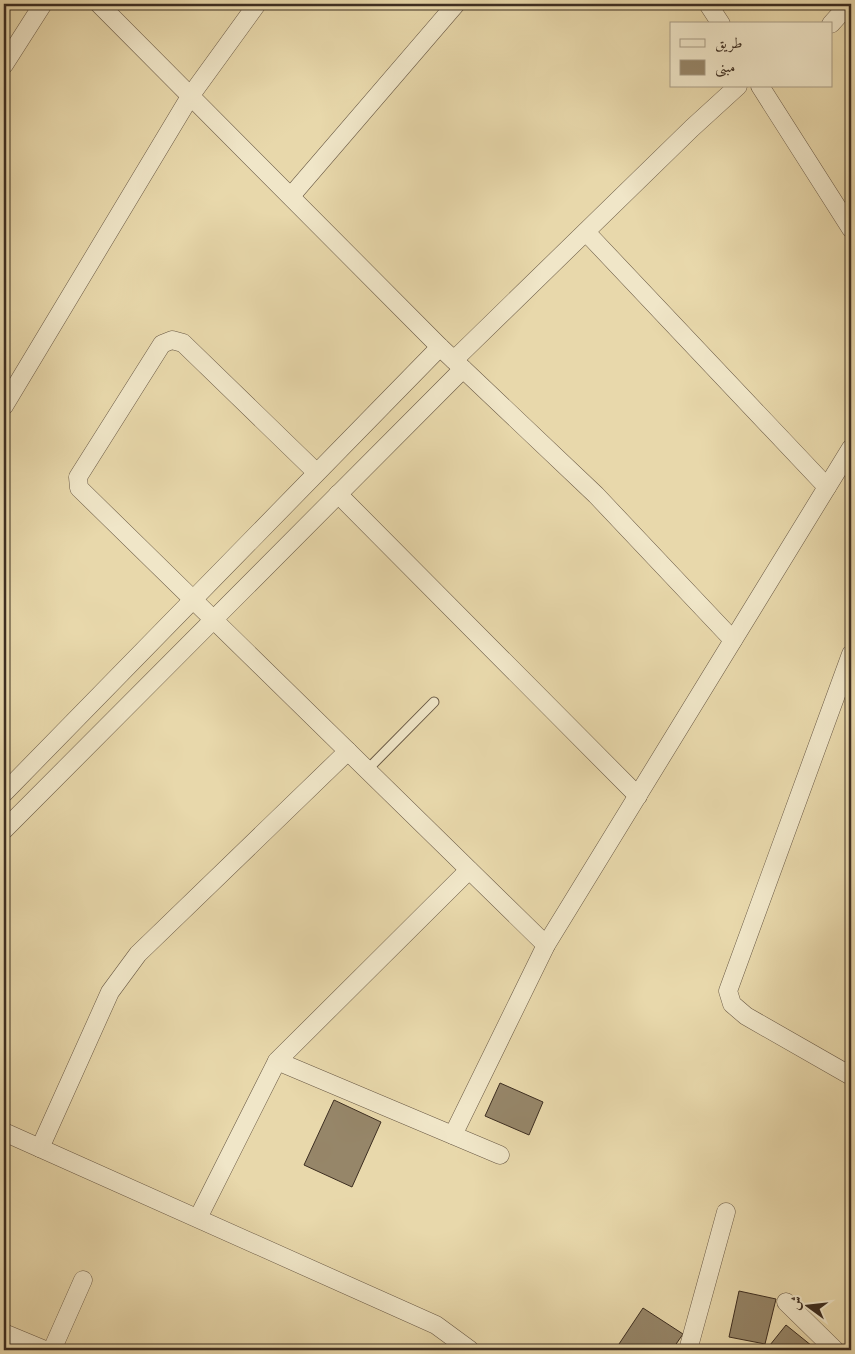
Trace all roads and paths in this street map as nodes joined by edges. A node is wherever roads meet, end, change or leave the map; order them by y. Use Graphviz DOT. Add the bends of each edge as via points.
graph roads {
  1 [pos="43,4"];
  2 [pos="98,4"];
  3 [pos="257,4"];
  4 [pos="456,4"];
  5 [pos="708,4"];
  6 [pos="850,4"];
  7 [pos="720,22"];
  8 [pos="832,23"];
  9 [pos="4,66"];
  10 [pos="736,88"];
  11 [pos="761,88"];
  12 [pos="191,95"];
  13 [pos="291,196"];
  14 [pos="851,229"];
  15 [pos="586,232"];
  16 [pos="440,346"];
  17 [pos="459,364"];
  18 [pos="4,406"];
  19 [pos="851,448"];
  20 [pos="316,472"];
  21 [pos="827,487"];
  22 [pos="338,494"];
  23 [pos="192,599"];
  24 [pos="213,619"];
  25 [pos="733,640"];
  26 [pos="851,654"];
  27 [pos="434,702"];
  28 [pos="348,751"];
  29 [pos="367,770"];
  30 [pos="4,793"];
  31 [pos="638,796"];
  32 [pos="4,830"];
  33 [pos="469,870"];
  34 [pos="546,945"];
  35 [pos="277,1061"];
  36 [pos="851,1076"];
  37 [pos="4,1132"];
  38 [pos="453,1135"];
  39 [pos="40,1148"];
  40 [pos="500,1155"];
  41 [pos="726,1212"];
  42 [pos="198,1218"];
  43 [pos="83,1280"];
  44 [pos="786,1302"];
  45 [pos="4,1333"];
  46 [pos="45,1350"];
  47 [pos="52,1350"];
  48 [pos="470,1350"];
  49 [pos="688,1350"];
  50 [pos="835,1350"];
  1 -- 9 [label="street"];
  2 -- 12 [label="street"];
  3 -- 12 [label="street"];
  4 -- 13 [label="street"];
  5 -- 7 [label="street"];
  6 -- 8 [label="street"];
  10 -- 15 [label="street"];
  11 -- 14 [label="street"];
  12 -- 13 [label="street"];
  12 -- 18 [label="street"];
  13 -- 16 [label="street"];
  15 -- 17 [label="street"];
  15 -- 21 [label="street"];
  16 -- 17 [label="street"];
  16 -- 20 [label="street"];
  17 -- 22 [label="street"];
  17 -- 25 [label="street" via="596,495"];
  19 -- 21 [label="street"];
  20 -- 23 [label="street"];
  20 -- 23 [label="street" via="183,343 172,340 162,344 84,465 78,477 79,488"];
  21 -- 25 [label="street"];
  22 -- 24 [label="street"];
  22 -- 31 [label="street"];
  23 -- 24 [label="street"];
  23 -- 30 [label="street"];
  24 -- 28 [label="street"];
  24 -- 32 [label="street"];
  25 -- 31 [label="street"];
  26 -- 36 [label="street" via="728,992 732,1004 746,1016"];
  27 -- 29 [label="lane"];
  28 -- 29 [label="street"];
  28 -- 39 [label="street" via="138,954 110,992"];
  29 -- 33 [label="street"];
  31 -- 34 [label="street"];
  33 -- 34 [label="street"];
  33 -- 35 [label="street"];
  34 -- 38 [label="street"];
  35 -- 38 [label="street"];
  35 -- 42 [label="street"];
  37 -- 39 [label="street"];
  38 -- 40 [label="street"];
  39 -- 42 [label="street"];
  41 -- 49 [label="street"];
  42 -- 48 [label="street" via="436,1325"];
  43 -- 47 [label="street"];
  44 -- 50 [label="street"];
  45 -- 46 [label="street"];
}
